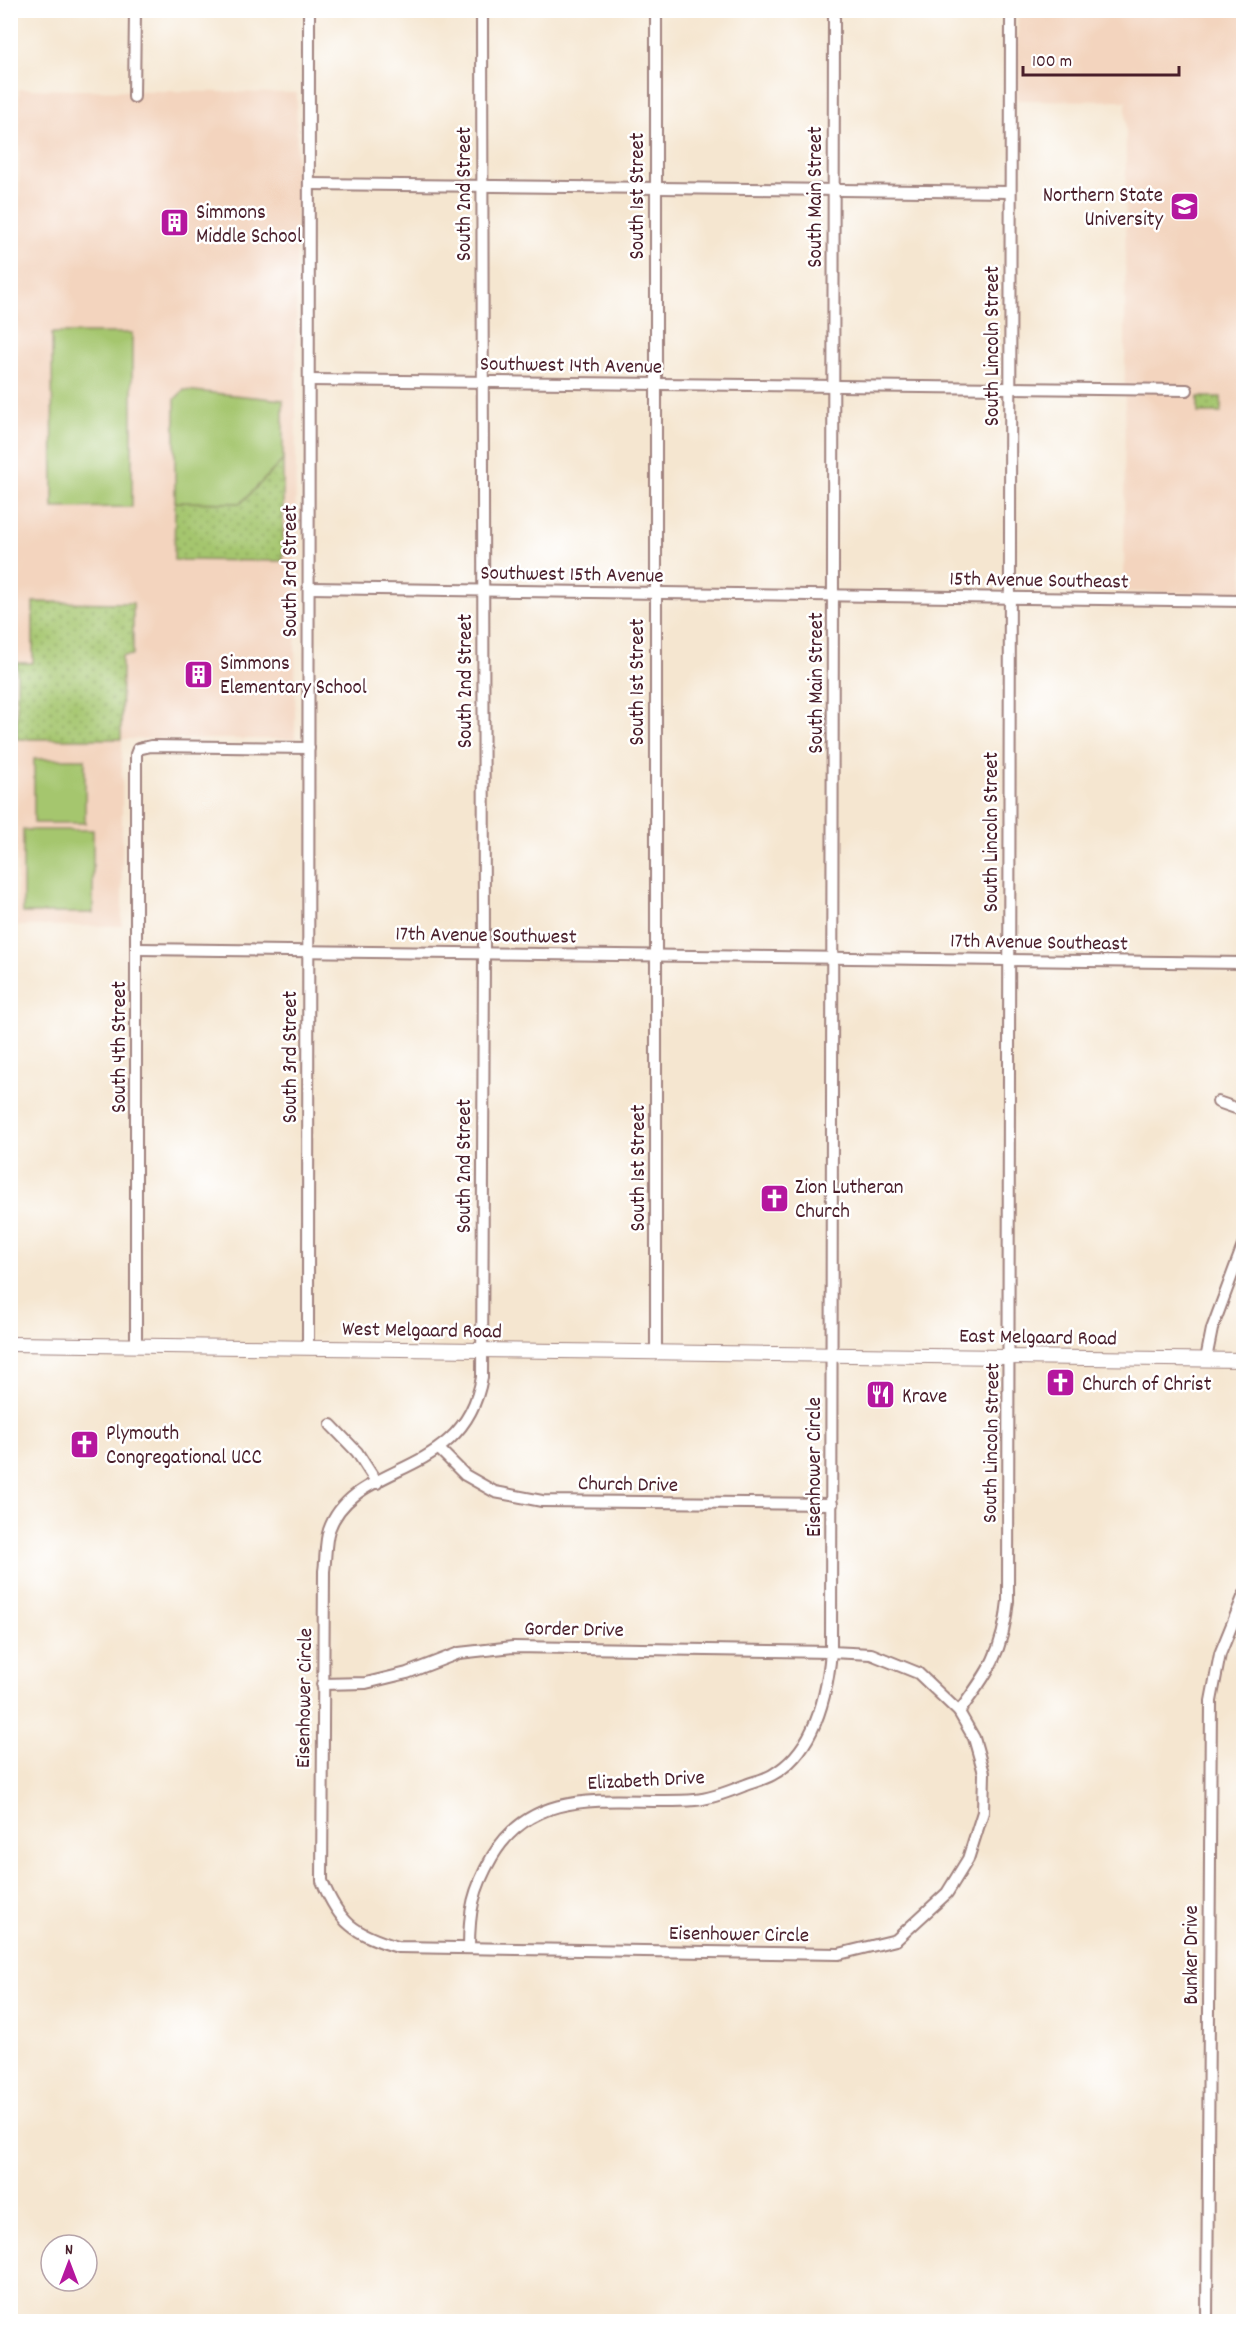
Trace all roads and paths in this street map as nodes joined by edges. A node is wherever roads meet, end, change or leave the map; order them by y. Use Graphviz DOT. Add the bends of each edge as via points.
graph roads {
  1 [pos="135,10"];
  2 [pos="309,10"];
  3 [pos="482,10"];
  4 [pos="656,10"];
  5 [pos="834,10"];
  6 [pos="1011,10"];
  7 [pos="134,97"];
  8 [pos="309,184"];
  9 [pos="483,186"];
  10 [pos="656,188"];
  11 [pos="834,190"];
  12 [pos="1010,192"];
  13 [pos="309,380"];
  14 [pos="482,382"];
  15 [pos="656,385"];
  16 [pos="833,386"];
  17 [pos="1010,389"];
  18 [pos="1187,390"];
  19 [pos="309,588"];
  20 [pos="483,591"];
  21 [pos="656,593"];
  22 [pos="834,595"];
  23 [pos="1010,598"];
  24 [pos="1244,601"];
  25 [pos="309,748"];
  26 [pos="138,949"];
  27 [pos="309,951"];
  28 [pos="484,953"];
  29 [pos="656,955"];
  30 [pos="833,957"];
  31 [pos="1009,960"];
  32 [pos="1244,963"];
  33 [pos="1218,1102"];
  34 [pos="1244,1111"];
  35 [pos="1244,1244"];
  36 [pos="10,1344"];
  37 [pos="136,1346"];
  38 [pos="308,1348"];
  39 [pos="481,1350"];
  40 [pos="656,1353"];
  41 [pos="832,1355"];
  42 [pos="1010,1357"];
  43 [pos="1206,1359"];
  44 [pos="1244,1359"];
  45 [pos="331,1425"];
  46 [pos="440,1450"];
  47 [pos="377,1483"];
  48 [pos="832,1504"];
  49 [pos="1244,1595"];
  50 [pos="831,1652"];
  51 [pos="322,1684"];
  52 [pos="959,1712"];
  53 [pos="469,1948"];
  54 [pos="1207,2322"];
  1 -- 7 [label="street"];
  2 -- 8 [label="street, South 3rd Street"];
  3 -- 9 [label="street, South 2nd Street"];
  4 -- 10 [label="street, South 1st Street"];
  5 -- 11 [label="street, South Main Street"];
  6 -- 12 [label="street, South Lincoln Street"];
  8 -- 9 [label="street"];
  8 -- 13 [label="street, South 3rd Street"];
  9 -- 10 [label="street"];
  9 -- 14 [label="street, South 2nd Street"];
  10 -- 11 [label="street"];
  10 -- 15 [label="street, South 1st Street"];
  11 -- 12 [label="street"];
  11 -- 16 [label="street, South Main Street"];
  12 -- 17 [label="street, South Lincoln Street"];
  13 -- 14 [label="street, Southwest 14th Avenue"];
  13 -- 19 [label="street, South 3rd Street"];
  14 -- 15 [label="street, Southwest 14th Avenue"];
  14 -- 20 [label="street, South 2nd Street"];
  15 -- 16 [label="street, Southwest 14th Avenue"];
  15 -- 21 [label="street, South 1st Street"];
  16 -- 17 [label="street, Southwest 14th Avenue"];
  16 -- 22 [label="street, South Main Street"];
  17 -- 18 [label="street, Southwest 14th Avenue"];
  17 -- 23 [label="street, South Lincoln Street"];
  19 -- 20 [label="street, Southwest 15th Avenue"];
  19 -- 25 [label="street, South 3rd Street"];
  20 -- 21 [label="street, Southwest 15th Avenue"];
  20 -- 28 [label="street, South 2nd Street"];
  21 -- 22 [label="street, Southwest 15th Avenue"];
  21 -- 29 [label="street, South 1st Street"];
  22 -- 23 [label="street, 15th Avenue Southeast"];
  22 -- 30 [label="street, South Main Street"];
  23 -- 24 [label="street, 15th Avenue Southeast"];
  23 -- 31 [label="street, South Lincoln Street"];
  25 -- 26 [label="street, South 4th Street" via="138,749"];
  25 -- 27 [label="street, South 3rd Street"];
  26 -- 27 [label="street, 17th Avenue Southwest"];
  26 -- 37 [label="street, South 4th Street"];
  27 -- 28 [label="street, 17th Avenue Southwest"];
  27 -- 38 [label="street, South 3rd Street"];
  28 -- 29 [label="street, 17th Avenue Southwest"];
  28 -- 39 [label="street, South 2nd Street"];
  29 -- 30 [label="street, 17th Avenue Southwest"];
  29 -- 40 [label="street, South 1st Street"];
  30 -- 31 [label="street, 17th Avenue Southeast"];
  30 -- 41 [label="street, South Main Street"];
  31 -- 32 [label="street, 17th Avenue Southeast"];
  31 -- 42 [label="street, South Lincoln Street"];
  33 -- 34 [label="street"];
  35 -- 43 [label="street" via="1212,1329"];
  36 -- 37 [label="main road, West Melgaard Road"];
  37 -- 38 [label="main road, West Melgaard Road"];
  38 -- 39 [label="main road, West Melgaard Road"];
  39 -- 40 [label="main road, West Melgaard Road"];
  39 -- 46 [label="street, Eisenhower Circle" via="479,1394 458,1432"];
  40 -- 41 [label="main road, West Melgaard Road"];
  41 -- 42 [label="main road, East Melgaard Road"];
  41 -- 48 [label="street, Eisenhower Circle"];
  42 -- 43 [label="main road, East Melgaard Road"];
  42 -- 52 [label="street, South Lincoln Street" via="1005,1632 996,1657"];
  43 -- 44 [label="main road, East Melgaard Road"];
  45 -- 47 [label="street" via="357,1452"];
  46 -- 47 [label="street, Eisenhower Circle"];
  46 -- 48 [label="street, Church Drive" via="465,1475 495,1492 542,1501"];
  47 -- 51 [label="street, Eisenhower Circle" via="346,1502 329,1530 324,1571"];
  48 -- 50 [label="street, Eisenhower Circle"];
  49 -- 54 [label="street, Bunker Drive" via="1220,1654 1211,1701"];
  50 -- 51 [label="street, Gorder Drive" via="513,1647 459,1653 407,1673 366,1683"];
  50 -- 52 [label="street, Eisenhower Circle" via="871,1654 918,1673"];
  50 -- 53 [label="street, Elizabeth Drive" via="822,1705 810,1735 794,1757 773,1774 696,1800 590,1800 561,1805 515,1828 498,1847 470,1905"];
  51 -- 53 [label="street, Eisenhower Circle" via="320,1868 322,1881 339,1915 366,1937 398,1947"];
  52 -- 53 [label="street, Eisenhower Circle" via="974,1738 984,1773 983,1812 968,1859 948,1893 896,1940 839,1954"];
}
